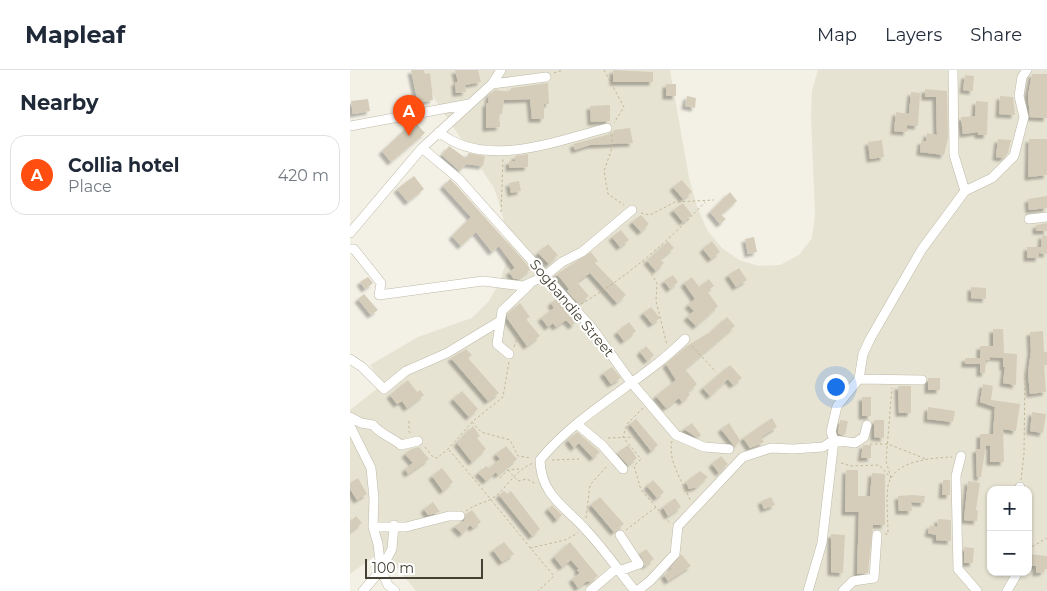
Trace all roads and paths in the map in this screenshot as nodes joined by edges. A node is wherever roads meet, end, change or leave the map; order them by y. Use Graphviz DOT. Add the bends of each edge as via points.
graph roads {
  1 [pos="501,70"];
  2 [pos="563,70"];
  3 [pos="604,70"];
  4 [pos="953,70"];
  5 [pos="1027,70"];
  6 [pos="546,77"];
  7 [pos="492,84"];
  8 [pos="469,104"];
  9 [pos="350,126"];
  10 [pos="610,129"];
  11 [pos="440,132"];
  12 [pos="422,148"];
  13 [pos="504,151"];
  14 [pos="965,191"];
  15 [pos="714,200"];
  16 [pos="706,202"];
  17 [pos="632,210"];
  18 [pos="1047,218"];
  19 [pos="1030,219"];
  20 [pos="497,222"];
  21 [pos="350,233"];
  22 [pos="350,249"];
  23 [pos="643,261"];
  24 [pos="545,276"];
  25 [pos="533,282"];
  26 [pos="574,308"];
  27 [pos="500,321"];
  28 [pos="518,336"];
  29 [pos="685,339"];
  30 [pos="674,351"];
  31 [pos="509,354"];
  32 [pos="350,359"];
  33 [pos="716,372"];
  34 [pos="1025,373"];
  35 [pos="858,379"];
  36 [pos="894,380"];
  37 [pos="922,380"];
  38 [pos="631,382"];
  39 [pos="647,401"];
  40 [pos="350,417"];
  41 [pos="409,421"];
  42 [pos="472,422"];
  43 [pos="578,424"];
  44 [pos="867,425"];
  45 [pos="350,426"];
  46 [pos="676,435"];
  47 [pos="623,437"];
  48 [pos="634,437"];
  49 [pos="834,440"];
  50 [pos="418,441"];
  51 [pos="855,443"];
  52 [pos="888,444"];
  53 [pos="602,445"];
  54 [pos="448,449"];
  55 [pos="729,449"];
  56 [pos="961,456"];
  57 [pos="579,459"];
  58 [pos="926,459"];
  59 [pos="540,460"];
  60 [pos="832,460"];
  61 [pos="520,469"];
  62 [pos="623,469"];
  63 [pos="508,470"];
  64 [pos="513,476"];
  65 [pos="500,478"];
  66 [pos="891,478"];
  67 [pos="1020,486"];
  68 [pos="550,491"];
  69 [pos="492,499"];
  70 [pos="656,506"];
  71 [pos="692,508"];
  72 [pos="460,516"];
  73 [pos="394,525"];
  74 [pos="373,526"];
  75 [pos="678,526"];
  76 [pos="877,534"];
  77 [pos="620,535"];
  78 [pos="1047,538"];
  79 [pos="1032,547"];
  80 [pos="381,570"];
  81 [pos="618,570"];
  82 [pos="1016,576"];
  83 [pos="363,591"];
  84 [pos="396,591"];
  85 [pos="538,591"];
  86 [pos="590,591"];
  87 [pos="636,591"];
  88 [pos="808,591"];
  89 [pos="843,591"];
  90 [pos="977,591"];
  91 [pos="1007,591"];
  1 -- 7 [label="street"];
  2 -- 6 [label="path"];
  3 -- 10 [label="path" via="624,107"];
  4 -- 14 [label="street" via="954,154"];
  5 -- 14 [label="street" via="1022,77 1019,96 1024,118 1014,156 992,178"];
  6 -- 7 [label="street"];
  7 -- 8 [label="street"];
  8 -- 9 [label="street"];
  8 -- 11 [label="street"];
  10 -- 13 [label="street"];
  10 -- 17 [label="path" via="612,148 604,171 608,194"];
  11 -- 12 [label="street"];
  11 -- 13 [label="street" via="468,147"];
  12 -- 20 [label="street, Sogbandie Street" via="458,179"];
  12 -- 21 [label="street"];
  13 -- 20 [label="path" via="501,217"];
  14 -- 35 [label="street" via="922,249 875,330 863,354"];
  15 -- 16 [label="path"];
  16 -- 17 [label="path" via="675,202 650,215"];
  16 -- 23 [label="path"];
  17 -- 24 [label="street" via="582,252"];
  18 -- 19 [label="street"];
  20 -- 24 [label="street, Sogbandie Street"];
  22 -- 25 [label="street" via="354,249 381,283 379,295 483,281 523,286"];
  23 -- 26 [label="path" via="603,292"];
  23 -- 30 [label="path" via="656,283 656,301 668,345"];
  24 -- 25 [label="street"];
  24 -- 26 [label="street, Sogbandie Street"];
  25 -- 27 [label="street" via="502,311"];
  26 -- 38 [label="street, Sogbandie Street"];
  27 -- 31 [label="street" via="497,344"];
  27 -- 32 [label="street" via="447,353 406,371 384,389"];
  28 -- 31 [label="path"];
  29 -- 30 [label="street"];
  29 -- 33 [label="path"];
  30 -- 38 [label="street"];
  31 -- 42 [label="path" via="503,397"];
  34 -- 67 [label="path"];
  35 -- 36 [label="street"];
  35 -- 49 [label="street" via="837,406 831,432"];
  36 -- 37 [label="street"];
  36 -- 52 [label="path"];
  38 -- 39 [label="street, Sogbandie Street"];
  38 -- 43 [label="street"];
  39 -- 46 [label="street, Sogbandie Street"];
  39 -- 47 [label="path" via="627,424"];
  40 -- 50 [label="street" via="373,425 401,445"];
  41 -- 50 [label="path" via="409,432"];
  42 -- 54 [label="path"];
  42 -- 59 [label="path" via="481,432 510,440 518,456"];
  43 -- 53 [label="street"];
  43 -- 59 [label="street"];
  44 -- 51 [label="street" via="864,437"];
  45 -- 74 [label="street" via="371,468"];
  46 -- 55 [label="street, Sogbandie Street" via="704,447"];
  46 -- 71 [label="path" via="670,458 683,481"];
  47 -- 48 [label="path"];
  47 -- 53 [label="path" via="606,438"];
  47 -- 70 [label="path" via="641,458 634,466 642,490"];
  49 -- 51 [label="street"];
  49 -- 60 [label="street"];
  49 -- 71 [label="street" via="823,447 771,448 742,457"];
  50 -- 54 [label="path" via="433,457 437,458"];
  51 -- 52 [label="path"];
  52 -- 58 [label="path"];
  52 -- 66 [label="path" via="886,461"];
  53 -- 62 [label="street"];
  54 -- 69 [label="path"];
  56 -- 58 [label="path"];
  56 -- 90 [label="street" via="956,476 958,569"];
  57 -- 59 [label="path"];
  58 -- 66 [label="path" via="905,466"];
  59 -- 61 [label="path"];
  59 -- 68 [label="street"];
  60 -- 66 [label="path" via="851,466 879,465"];
  60 -- 88 [label="street" via="822,543"];
  61 -- 63 [label="path"];
  61 -- 64 [label="path"];
  63 -- 64 [label="path"];
  63 -- 65 [label="path"];
  64 -- 68 [label="path" via="518,481 528,479"];
  64 -- 69 [label="path"];
  66 -- 76 [label="path" via="888,486 888,534"];
  68 -- 81 [label="street" via="558,505 586,528"];
  69 -- 72 [label="path" via="476,503"];
  69 -- 85 [label="path" via="554,576"];
  70 -- 75 [label="path" via="672,526"];
  70 -- 77 [label="path"];
  71 -- 75 [label="street"];
  72 -- 73 [label="street" via="406,527"];
  73 -- 74 [label="street"];
  73 -- 80 [label="street" via="392,549"];
  74 -- 80 [label="street"];
  75 -- 87 [label="street" via="675,554"];
  76 -- 89 [label="street" via="874,578 853,581"];
  77 -- 81 [label="street" via="639,564"];
  78 -- 79 [label="path"];
  80 -- 83 [label="street"];
  80 -- 84 [label="street" via="388,585"];
  81 -- 86 [label="street"];
  81 -- 87 [label="street"];
  82 -- 91 [label="street"];
}
